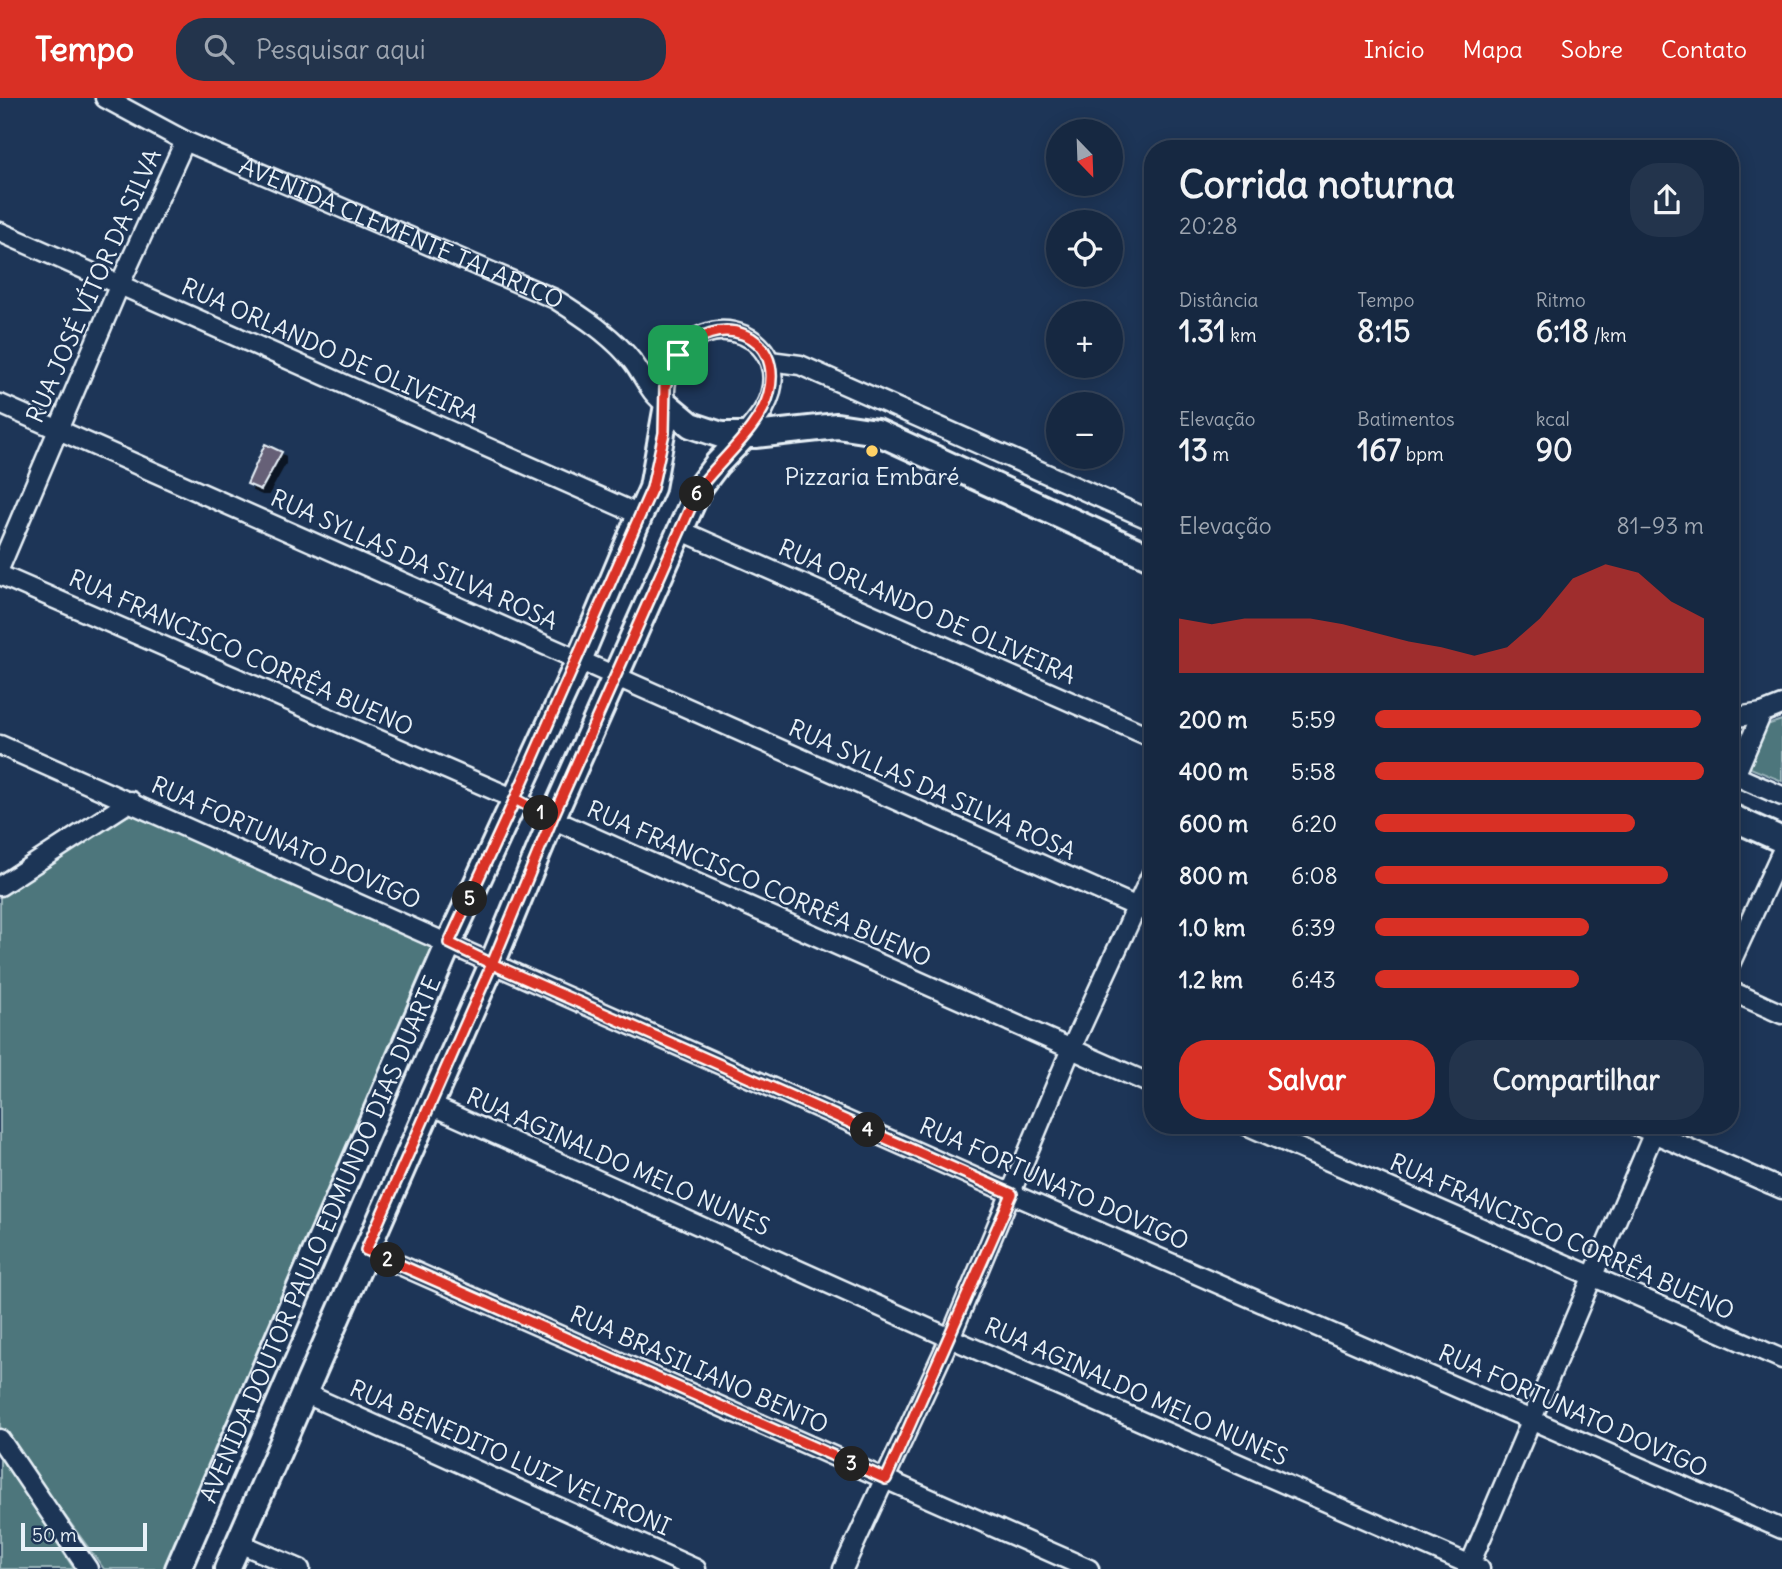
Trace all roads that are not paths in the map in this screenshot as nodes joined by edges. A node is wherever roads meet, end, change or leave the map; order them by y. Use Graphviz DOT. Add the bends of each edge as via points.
graph roads {
  1 [pos="105,98"];
  2 [pos="185,141"];
  3 [pos="0,232"];
  4 [pos="120,284"];
  5 [pos="770,361"];
  6 [pos="0,404"];
  7 [pos="667,405"];
  8 [pos="58,429"];
  9 [pos="745,435"];
  10 [pos="640,515"];
  11 [pos="1144,517"];
  12 [pos="682,531"];
  13 [pos="1144,554"];
  14 [pos="0,566"];
  15 [pos="0,575"];
  16 [pos="579,660"];
  17 [pos="616,677"];
  18 [pos="1782,705"];
  19 [pos="1762,713"];
  20 [pos="1739,717"];
  21 [pos="1144,734"];
  22 [pos="0,745"];
  23 [pos="1739,762"];
  24 [pos="1739,778"];
  25 [pos="1782,796"];
  26 [pos="515,799"];
  27 [pos="131,801"];
  28 [pos="552,819"];
  29 [pos="1739,821"];
  30 [pos="1782,840"];
  31 [pos="1782,851"];
  32 [pos="0,886"];
  33 [pos="1144,911"];
  34 [pos="1144,913"];
  35 [pos="449,943"];
  36 [pos="1739,945"];
  37 [pos="492,964"];
  38 [pos="1739,995"];
  39 [pos="1782,1014"];
  40 [pos="1071,1049"];
  41 [pos="1144,1081"];
  42 [pos="428,1104"];
  43 [pos="1267,1134"];
  44 [pos="1653,1134"];
  45 [pos="1666,1134"];
  46 [pos="1782,1189"];
  47 [pos="1012,1194"];
  48 [pos="366,1250"];
  49 [pos="1590,1276"];
  50 [pos="950,1338"];
  51 [pos="1782,1359"];
  52 [pos="304,1392"];
  53 [pos="1531,1419"];
  54 [pos="0,1439"];
  55 [pos="886,1479"];
  56 [pos="1782,1529"];
  57 [pos="239,1542"];
  58 [pos="1473,1567"];
  59 [pos="88,1569"];
  60 [pos="177,1569"];
  61 [pos="226,1569"];
  62 [pos="300,1569"];
  63 [pos="696,1569"];
  64 [pos="843,1569"];
  65 [pos="1089,1569"];
  1 -- 2 [label="street, AVENIDA CLEMENTE TALARICO"];
  2 -- 4 [label="street, RUA JOSÉ VÍTOR DA SILVA"];
  2 -- 7 [label="street, AVENIDA CLEMENTE TALARICO" via="555,299 588,320 632,361 654,397"];
  3 -- 4 [label="street, RUA ORLANDO DE OLIVEIRA"];
  4 -- 8 [label="street, RUA JOSÉ VÍTOR DA SILVA"];
  4 -- 10 [label="street, RUA ORLANDO DE OLIVEIRA"];
  5 -- 7 [label="street" via="746,336 724,330 703,334 685,346 672,365 665,386"];
  5 -- 9 [label="street" via="769,397"];
  5 -- 11 [label="street" via="800,365"];
  6 -- 8 [label="street, RUA SYLLAS DA SILVA ROSA"];
  7 -- 9 [label="street, AVENIDA CLEMENTE TALARICO" via="700,430"];
  7 -- 10 [label="street, AVENIDA DOUTOR PAULO EDMUNDO DIAS DUARTE" via="652,488"];
  8 -- 14 [label="street, RUA JOSÉ VÍTOR DA SILVA"];
  8 -- 16 [label="street, RUA SYLLAS DA SILVA ROSA"];
  9 -- 12 [label="street, AVENIDA DOUTOR PAULO EDMUNDO DIAS DUARTE" via="699,488"];
  9 -- 13 [label="street, AVENIDA CLEMENTE TALARICO" via="837,426 877,432"];
  10 -- 16 [label="street, AVENIDA DOUTOR PAULO EDMUNDO DIAS DUARTE"];
  12 -- 17 [label="street, AVENIDA DOUTOR PAULO EDMUNDO DIAS DUARTE"];
  12 -- 21 [label="street, RUA ORLANDO DE OLIVEIRA"];
  15 -- 26 [label="street, RUA FRANCISCO CORRÊA BUENO"];
  16 -- 17 [label="street, RUA SYLLAS DA SILVA ROSA"];
  16 -- 26 [label="street, AVENIDA DOUTOR PAULO EDMUNDO DIAS DUARTE"];
  17 -- 28 [label="street, AVENIDA DOUTOR PAULO EDMUNDO DIAS DUARTE"];
  17 -- 33 [label="street, RUA SYLLAS DA SILVA ROSA"];
  18 -- 19 [label="street"];
  19 -- 20 [label="street"];
  19 -- 23 [label="street"];
  22 -- 27 [label="street, RUA FORTUNATO DOVIGO"];
  24 -- 25 [label="street"];
  26 -- 28 [label="street, RUA FRANCISCO CORRÊA BUENO"];
  26 -- 35 [label="street, AVENIDA DOUTOR PAULO EDMUNDO DIAS DUARTE"];
  27 -- 32 [label="street"];
  27 -- 35 [label="street, RUA FORTUNATO DOVIGO"];
  28 -- 37 [label="street, AVENIDA DOUTOR PAULO EDMUNDO DIAS DUARTE"];
  28 -- 40 [label="street, RUA FRANCISCO CORRÊA BUENO"];
  29 -- 30 [label="street"];
  31 -- 36 [label="street"];
  34 -- 40 [label="street"];
  35 -- 37 [label="street, RUA FORTUNATO DOVIGO"];
  35 -- 60 [label="street, AVENIDA DOUTOR PAULO EDMUNDO DIAS DUARTE"];
  37 -- 42 [label="street, AVENIDA DOUTOR PAULO EDMUNDO DIAS DUARTE"];
  37 -- 47 [label="street, RUA FORTUNATO DOVIGO"];
  38 -- 39 [label="street"];
  40 -- 41 [label="street, RUA FRANCISCO CORRÊA BUENO"];
  40 -- 47 [label="street"];
  42 -- 48 [label="street, AVENIDA DOUTOR PAULO EDMUNDO DIAS DUARTE"];
  42 -- 50 [label="street, RUA AGINALDO MELO NUNES"];
  43 -- 49 [label="street, RUA FRANCISCO CORRÊA BUENO"];
  44 -- 49 [label="street"];
  45 -- 46 [label="street"];
  47 -- 50 [label="street"];
  47 -- 53 [label="street, RUA FORTUNATO DOVIGO"];
  48 -- 52 [label="street, AVENIDA DOUTOR PAULO EDMUNDO DIAS DUARTE"];
  48 -- 55 [label="street, RUA BRASILIANO BENTO"];
  49 -- 51 [label="street, RUA FRANCISCO CORRÊA BUENO"];
  49 -- 53 [label="street"];
  50 -- 55 [label="street"];
  50 -- 58 [label="street, RUA AGINALDO MELO NUNES"];
  52 -- 57 [label="street, AVENIDA DOUTOR PAULO EDMUNDO DIAS DUARTE"];
  52 -- 63 [label="street, RUA BENEDITO LUIZ VELTRONI"];
  53 -- 56 [label="street, RUA FORTUNATO DOVIGO"];
  53 -- 58 [label="street"];
  54 -- 59 [label="street"];
  55 -- 64 [label="street"];
  55 -- 65 [label="street, RUA BRASILIANO BENTO"];
  57 -- 61 [label="street, AVENIDA DOUTOR PAULO EDMUNDO DIAS DUARTE"];
  57 -- 62 [label="street"];
}
